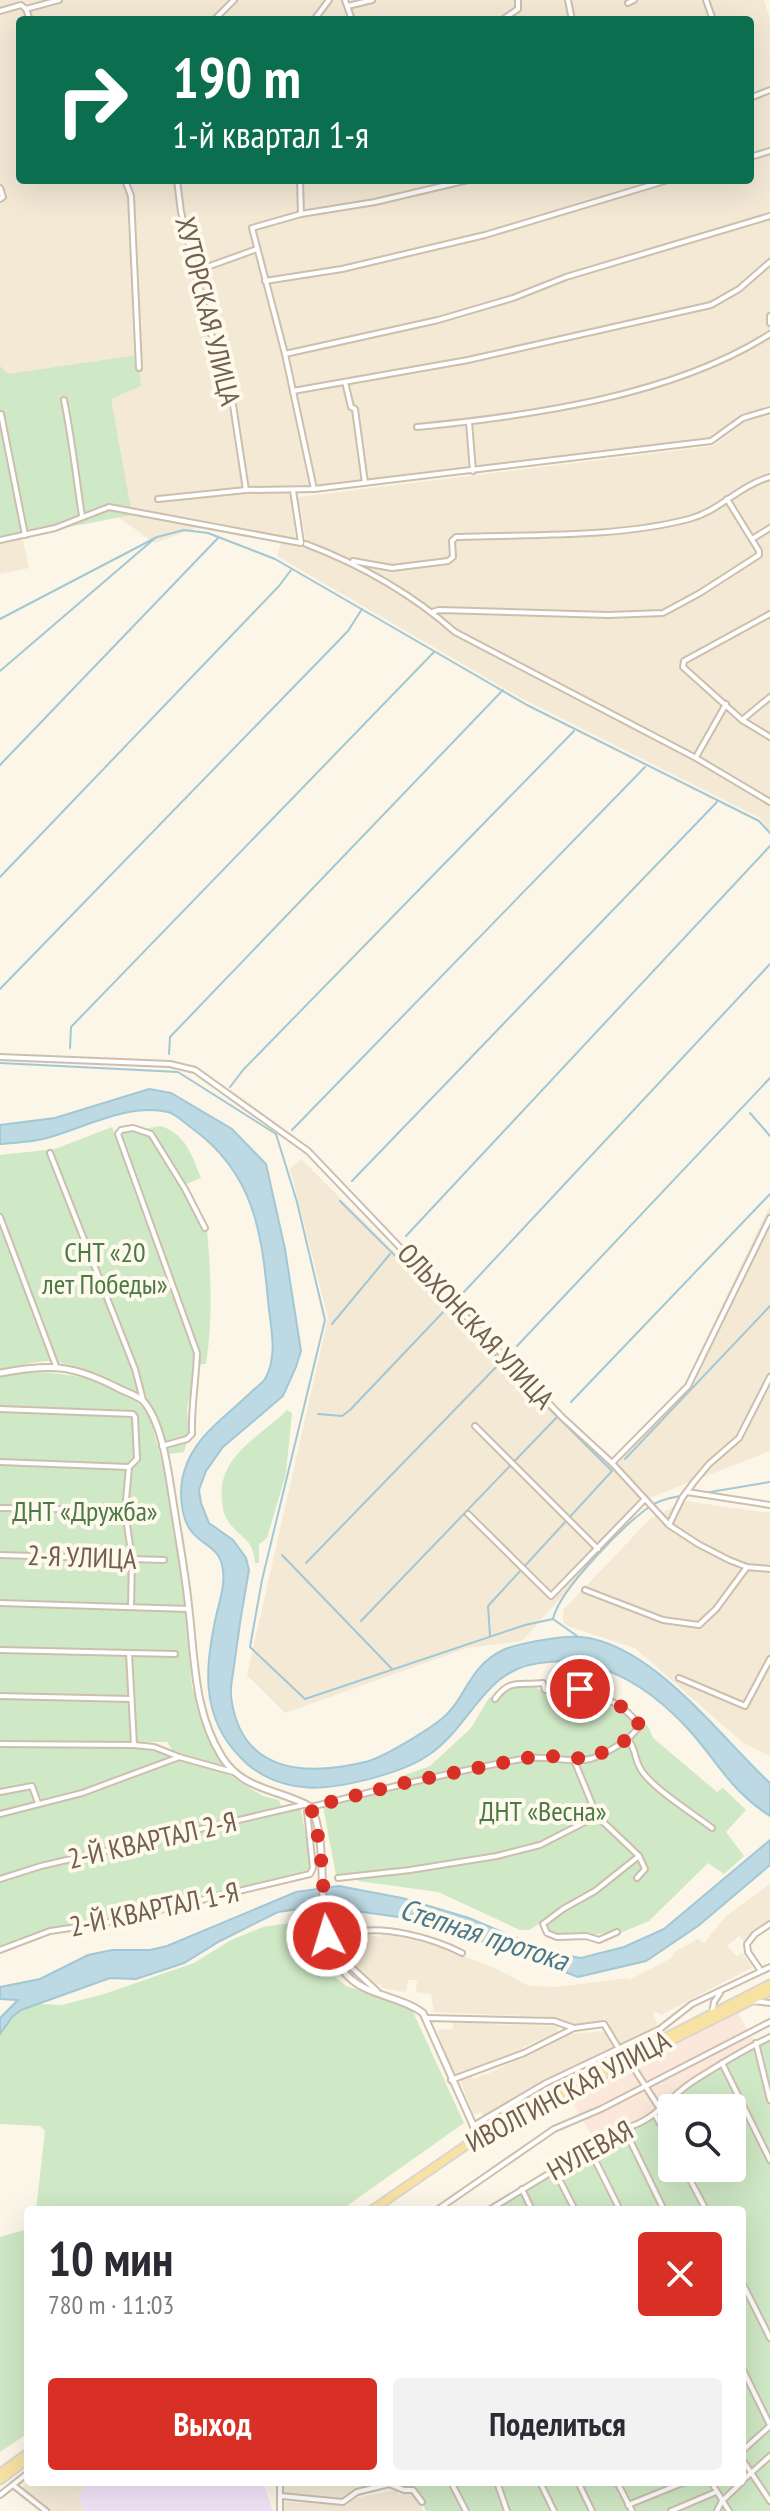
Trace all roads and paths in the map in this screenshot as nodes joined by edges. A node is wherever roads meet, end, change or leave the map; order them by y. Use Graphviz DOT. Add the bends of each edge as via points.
graph roads {
  1 [pos="59,0"];
  2 [pos="234,0"];
  3 [pos="372,0"];
  4 [pos="518,0"];
  5 [pos="634,0"];
  6 [pos="346,3"];
  7 [pos="628,3"];
  8 [pos="26,9"];
  9 [pos="0,11"];
  10 [pos="29,16"];
  11 [pos="218,16"];
  12 [pos="508,16"];
  13 [pos="126,184"];
  14 [pos="178,184"];
  15 [pos="300,184"];
  16 [pos="451,184"];
  17 [pos="655,184"];
  18 [pos="0,188"];
  19 [pos="0,199"];
  20 [pos="301,214"];
  21 [pos="770,216"];
  22 [pos="257,249"];
  23 [pos="770,262"];
  24 [pos="196,271"];
  25 [pos="265,281"];
  26 [pos="770,316"];
  27 [pos="770,323"];
  28 [pos="770,334"];
  29 [pos="285,354"];
  30 [pos="139,368"];
  31 [pos="345,382"];
  32 [pos="293,391"];
  33 [pos="64,400"];
  34 [pos="770,410"];
  35 [pos="1,414"];
  36 [pos="469,422"];
  37 [pos="417,427"];
  38 [pos="473,471"];
  39 [pos="770,477"];
  40 [pos="365,483"];
  41 [pos="314,489"];
  42 [pos="246,490"];
  43 [pos="293,490"];
  44 [pos="158,499"];
  45 [pos="727,499"];
  46 [pos="82,516"];
  47 [pos="770,528"];
  48 [pos="25,535"];
  49 [pos="752,539"];
  50 [pos="0,540"];
  51 [pos="306,544"];
  52 [pos="347,560"];
  53 [pos="432,612"];
  54 [pos="770,614"];
  55 [pos="770,697"];
  56 [pos="726,704"];
  57 [pos="742,720"];
  58 [pos="770,737"];
  59 [pos="696,758"];
  60 [pos="770,802"];
  61 [pos="0,1057"];
  62 [pos="50,1153"];
  63 [pos="0,1217"];
  64 [pos="770,1218"];
  65 [pos="205,1228"];
  66 [pos="56,1366"];
  67 [pos="0,1373"];
  68 [pos="770,1377"];
  69 [pos="143,1400"];
  70 [pos="0,1409"];
  71 [pos="475,1426"];
  72 [pos="162,1446"];
  73 [pos="0,1462"];
  74 [pos="612,1463"];
  75 [pos="129,1467"];
  76 [pos="687,1492"];
  77 [pos="645,1499"];
  78 [pos="770,1505"];
  79 [pos="0,1508"];
  80 [pos="125,1511"];
  81 [pos="154,1511"];
  82 [pos="468,1514"];
  83 [pos="669,1525"];
  84 [pos="598,1549"];
  85 [pos="0,1555"];
  86 [pos="132,1559"];
  87 [pos="164,1560"];
  88 [pos="747,1567"];
  89 [pos="770,1569"];
  90 [pos="585,1590"];
  91 [pos="0,1603"];
  92 [pos="131,1607"];
  93 [pos="189,1609"];
  94 [pos="0,1650"];
  95 [pos="129,1653"];
  96 [pos="175,1654"];
  97 [pos="770,1659"];
  98 [pos="679,1678"];
  99 [pos="0,1696"];
  100 [pos="131,1699"];
  101 [pos="495,1699"];
  102 [pos="628,1739"];
  103 [pos="0,1744"];
  104 [pos="134,1745"];
  105 [pos="179,1757"];
  106 [pos="574,1760"];
  107 [pos="233,1772"];
  108 [pos="0,1792"];
  109 [pos="38,1803"];
  110 [pos="308,1806"];
  111 [pos="0,1814"];
  112 [pos="597,1816"];
  113 [pos="712,1828"];
  114 [pos="639,1856"];
  115 [pos="338,1878"];
  116 [pos="637,1878"];
  117 [pos="0,1879"];
  118 [pos="770,1924"];
  119 [pos="617,1932"];
  120 [pos="0,1950"];
  121 [pos="462,1953"];
  122 [pos="770,1967"];
  123 [pos="761,1971"];
  124 [pos="770,1984"];
  125 [pos="728,1987"];
  126 [pos="377,1991"];
  127 [pos="770,1991"];
  128 [pos="749,2001"];
  129 [pos="770,2003"];
  130 [pos="712,2014"];
  131 [pos="427,2018"];
  132 [pos="770,2022"];
  133 [pos="574,2028"];
  134 [pos="770,2037"];
  135 [pos="756,2043"];
  136 [pos="619,2049"];
  137 [pos="630,2062"];
  138 [pos="722,2063"];
  139 [pos="451,2080"];
  140 [pos="644,2086"];
  141 [pos="677,2094"];
  142 [pos="770,2100"];
  143 [pos="658,2106"];
  144 [pos="658,2111"];
  145 [pos="655,2114"];
  146 [pos="658,2119"];
  147 [pos="473,2126"];
  148 [pos="624,2128"];
  149 [pos="478,2136"];
  150 [pos="589,2148"];
  151 [pos="770,2160"];
  152 [pos="554,2169"];
  153 [pos="691,2182"];
  154 [pos="522,2189"];
  155 [pos="378,2206"];
  156 [pos="387,2206"];
  157 [pos="443,2206"];
  158 [pos="496,2206"];
  159 [pos="530,2206"];
  160 [pos="573,2206"];
  161 [pos="618,2206"];
  162 [pos="662,2206"];
  163 [pos="704,2206"];
  164 [pos="746,2290"];
  165 [pos="770,2338"];
  166 [pos="746,2376"];
  167 [pos="770,2426"];
  168 [pos="746,2447"];
  169 [pos="24,2456"];
  170 [pos="770,2456"];
  171 [pos="24,2462"];
  172 [pos="746,2466"];
  173 [pos="0,2473"];
  174 [pos="750,2473"];
  175 [pos="24,2476"];
  176 [pos="746,2478"];
  177 [pos="0,2480"];
  178 [pos="13,2485"];
  179 [pos="280,2486"];
  180 [pos="381,2486"];
  181 [pos="394,2486"];
  182 [pos="453,2486"];
  183 [pos="498,2486"];
  184 [pos="542,2486"];
  185 [pos="580,2486"];
  186 [pos="619,2486"];
  187 [pos="674,2486"];
  188 [pos="713,2486"];
  189 [pos="738,2486"];
  190 [pos="669,2488"];
  191 [pos="716,2492"];
  192 [pos="0,2495"];
  193 [pos="281,2496"];
  194 [pos="722,2501"];
  195 [pos="770,2501"];
  196 [pos="422,2502"];
  197 [pos="628,2505"];
  198 [pos="46,2511"];
  199 [pos="280,2511"];
  200 [pos="466,2511"];
  201 [pos="507,2511"];
  202 [pos="554,2511"];
  203 [pos="592,2511"];
  204 [pos="632,2511"];
  205 [pos="671,2511"];
  206 [pos="717,2511"];
  207 [pos="729,2511"];
  1 -- 8 [label="street"];
  2 -- 11 [label="street"];
  3 -- 6 [label="street"];
  4 -- 12 [label="street" via="518,9"];
  5 -- 7 [label="street"];
  8 -- 9 [label="street" via="21,5"];
  8 -- 10 [label="street"];
  13 -- 30 [label="street"];
  14 -- 24 [label="street, ХУТОРСКАЯ УЛИЦА"];
  15 -- 20 [label="street"];
  16 -- 20 [label="street"];
  17 -- 25 [label="street" via="485,235 342,269"];
  18 -- 19 [label="street"];
  20 -- 22 [label="street" via="252,228"];
  21 -- 29 [label="street" via="438,320"];
  22 -- 24 [label="street"];
  22 -- 25 [label="street"];
  23 -- 31 [label="street" via="711,305"];
  24 -- 42 [label="street, ХУТОРСКАЯ УЛИЦА" via="211,334 229,379"];
  25 -- 29 [label="street"];
  26 -- 27 [label="street"];
  28 -- 36 [label="street" via="708,366 648,386 556,409"];
  29 -- 32 [label="street"];
  31 -- 32 [label="street"];
  31 -- 40 [label="street" via="355,409"];
  32 -- 41 [label="street"];
  33 -- 46 [label="street"];
  34 -- 38 [label="street" via="743,418 711,441"];
  35 -- 48 [label="street"];
  36 -- 37 [label="street"];
  36 -- 38 [label="street"];
  38 -- 40 [label="street"];
  39 -- 45 [label="street"];
  40 -- 41 [label="street"];
  41 -- 43 [label="street"];
  42 -- 43 [label="street"];
  42 -- 44 [label="street"];
  43 -- 46 [label="street" via="301,543 109,507"];
  45 -- 49 [label="street"];
  45 -- 52 [label="street" via="713,510 672,523 456,537 448,561 392,568"];
  46 -- 48 [label="street"];
  47 -- 49 [label="street"];
  48 -- 50 [label="street"];
  49 -- 53 [label="street" via="759,555 663,613"];
  51 -- 52 [label="street"];
  52 -- 53 [label="street"];
  53 -- 59 [label="street" via="455,632"];
  54 -- 56 [label="street" via="684,661 683,667"];
  55 -- 57 [label="street"];
  56 -- 57 [label="street"];
  56 -- 59 [label="street"];
  57 -- 58 [label="street"];
  59 -- 60 [label="street"];
  61 -- 74 [label="street, ОЛЬХОНСКАЯ УЛИЦА" via="189,1067 308,1151"];
  62 -- 69 [label="street"];
  63 -- 66 [label="street"];
  64 -- 74 [label="street" via="688,1386"];
  65 -- 72 [label="street" via="151,1134 127,1128 118,1134 197,1353 192,1434"];
  66 -- 67 [label="street"];
  66 -- 69 [label="street" via="96,1377"];
  68 -- 76 [label="street" via="739,1438"];
  69 -- 72 [label="street"];
  70 -- 75 [label="street" via="133,1414 137,1459"];
  71 -- 84 [label="street"];
  72 -- 93 [label="street"];
  73 -- 75 [label="street"];
  74 -- 77 [label="street, ОЛЬХОНСКАЯ УЛИЦА"];
  75 -- 80 [label="street"];
  76 -- 78 [label="street"];
  76 -- 83 [label="street"];
  77 -- 83 [label="street, ОЛЬХОНСКАЯ УЛИЦА"];
  77 -- 84 [label="street"];
  79 -- 80 [label="street"];
  80 -- 81 [label="street"];
  80 -- 86 [label="street"];
  82 -- 84 [label="street" via="549,1595"];
  83 -- 88 [label="street, ОЛЬХОНСКАЯ УЛИЦА"];
  85 -- 86 [label="street, 2-Я УЛИЦА"];
  86 -- 87 [label="street, 2-Я УЛИЦА"];
  86 -- 92 [label="street"];
  88 -- 89 [label="street"];
  88 -- 90 [label="street" via="699,1625 663,1620"];
  91 -- 92 [label="street"];
  92 -- 93 [label="street"];
  93 -- 107 [label="street" via="195,1686 210,1732"];
  94 -- 95 [label="street"];
  95 -- 96 [label="street"];
  95 -- 100 [label="street"];
  97 -- 98 [label="street" via="745,1706"];
  99 -- 100 [label="street"];
  100 -- 104 [label="street"];
  101 -- 102 [label="street" via="514,1683 543,1683 545,1690 557,1690 558,1684 580,1689 629,1710 640,1726"];
  102 -- 106 [label="street" via="590,1759"];
  102 -- 113 [label="street" via="639,1767"];
  103 -- 104 [label="street"];
  104 -- 105 [label="street"];
  105 -- 107 [label="street"];
  105 -- 111 [label="street" via="104,1786"];
  106 -- 110 [label="street, 2-Й КВАРТАЛ 2-Я" via="526,1758"];
  106 -- 112 [label="street"];
  107 -- 110 [label="street" via="265,1791"];
  108 -- 109 [label="street" via="32,1786"];
  110 -- 117 [label="street, 2-Й КВАРТАЛ 2-Я"];
  110 -- 120 [label="street, 2-Й КВАРТАЛ 1-Я" via="310,1874 50,1931"];
  110 -- 126 [label="street" via="320,1845 327,1936 341,1969 354,1982"];
  112 -- 114 [label="street"];
  112 -- 115 [label="street" via="540,1845 497,1856"];
  114 -- 116 [label="street" via="645,1869"];
  114 -- 119 [label="street" via="543,1924 557,1937 599,1940"];
  118 -- 123 [label="street" via="747,1944"];
  121 -- 126 [label="street" via="429,1938 363,1930 352,1934 350,1966"];
  122 -- 123 [label="street"];
  123 -- 125 [label="street"];
  124 -- 130 [label="main road, ИВОЛГИНСКАЯ УЛИЦА"];
  125 -- 130 [label="street" via="718,1994"];
  125 -- 136 [label="street"];
  126 -- 131 [label="street"];
  127 -- 128 [label="main road, ИВОЛГИНСКАЯ УЛИЦА"];
  128 -- 129 [label="street"];
  128 -- 137 [label="main road, ИВОЛГИНСКАЯ УЛИЦА"];
  130 -- 149 [label="main road, ИВОЛГИНСКАЯ УЛИЦА"];
  131 -- 133 [label="street" via="554,2021"];
  131 -- 139 [label="street"];
  132 -- 140 [label="street"];
  133 -- 136 [label="street" via="605,2024"];
  133 -- 139 [label="street"];
  134 -- 135 [label="street, НУЛЕВАЯ"];
  135 -- 138 [label="street, НУЛЕВАЯ"];
  135 -- 142 [label="street"];
  136 -- 147 [label="street"];
  137 -- 140 [label="street"];
  137 -- 156 [label="main road, ИВОЛГИНСКАЯ УЛИЦА" via="501,2126"];
  138 -- 141 [label="street, НУЛЕВАЯ"];
  138 -- 151 [label="street"];
  139 -- 147 [label="street"];
  140 -- 143 [label="street"];
  140 -- 157 [label="street" via="554,2129"];
  144 -- 145 [label="street, НУЛЕВАЯ"];
  145 -- 146 [label="street"];
  145 -- 148 [label="street, НУЛЕВАЯ"];
  147 -- 149 [label="street"];
  148 -- 150 [label="street, НУЛЕВАЯ"];
  148 -- 162 [label="street"];
  149 -- 155 [label="main road, ИВОЛГИНСКАЯ УЛИЦА"];
  150 -- 152 [label="street, НУЛЕВАЯ"];
  150 -- 161 [label="street"];
  152 -- 154 [label="street, НУЛЕВАЯ"];
  152 -- 160 [label="street"];
  153 -- 163 [label="street"];
  154 -- 158 [label="street, НУЛЕВАЯ"];
  154 -- 159 [label="street"];
  164 -- 165 [label="street"];
  166 -- 167 [label="street"];
  167 -- 168 [label="street"];
  169 -- 173 [label="main road"];
  170 -- 174 [label="street"];
  171 -- 177 [label="main road"];
  172 -- 174 [label="street"];
  174 -- 176 [label="street"];
  174 -- 195 [label="street"];
  175 -- 178 [label="street"];
  178 -- 192 [label="street"];
  178 -- 198 [label="street"];
  179 -- 193 [label="street"];
  180 -- 193 [label="street" via="343,2502"];
  181 -- 196 [label="street" via="413,2490"];
  182 -- 200 [label="street"];
  183 -- 201 [label="street"];
  184 -- 202 [label="street"];
  185 -- 203 [label="street"];
  186 -- 197 [label="street"];
  187 -- 190 [label="street"];
  188 -- 191 [label="street"];
  189 -- 194 [label="street"];
  190 -- 197 [label="street"];
  191 -- 194 [label="street"];
  191 -- 205 [label="street"];
  193 -- 199 [label="street"];
  194 -- 206 [label="street"];
  194 -- 207 [label="street"];
  197 -- 204 [label="street"];
}
